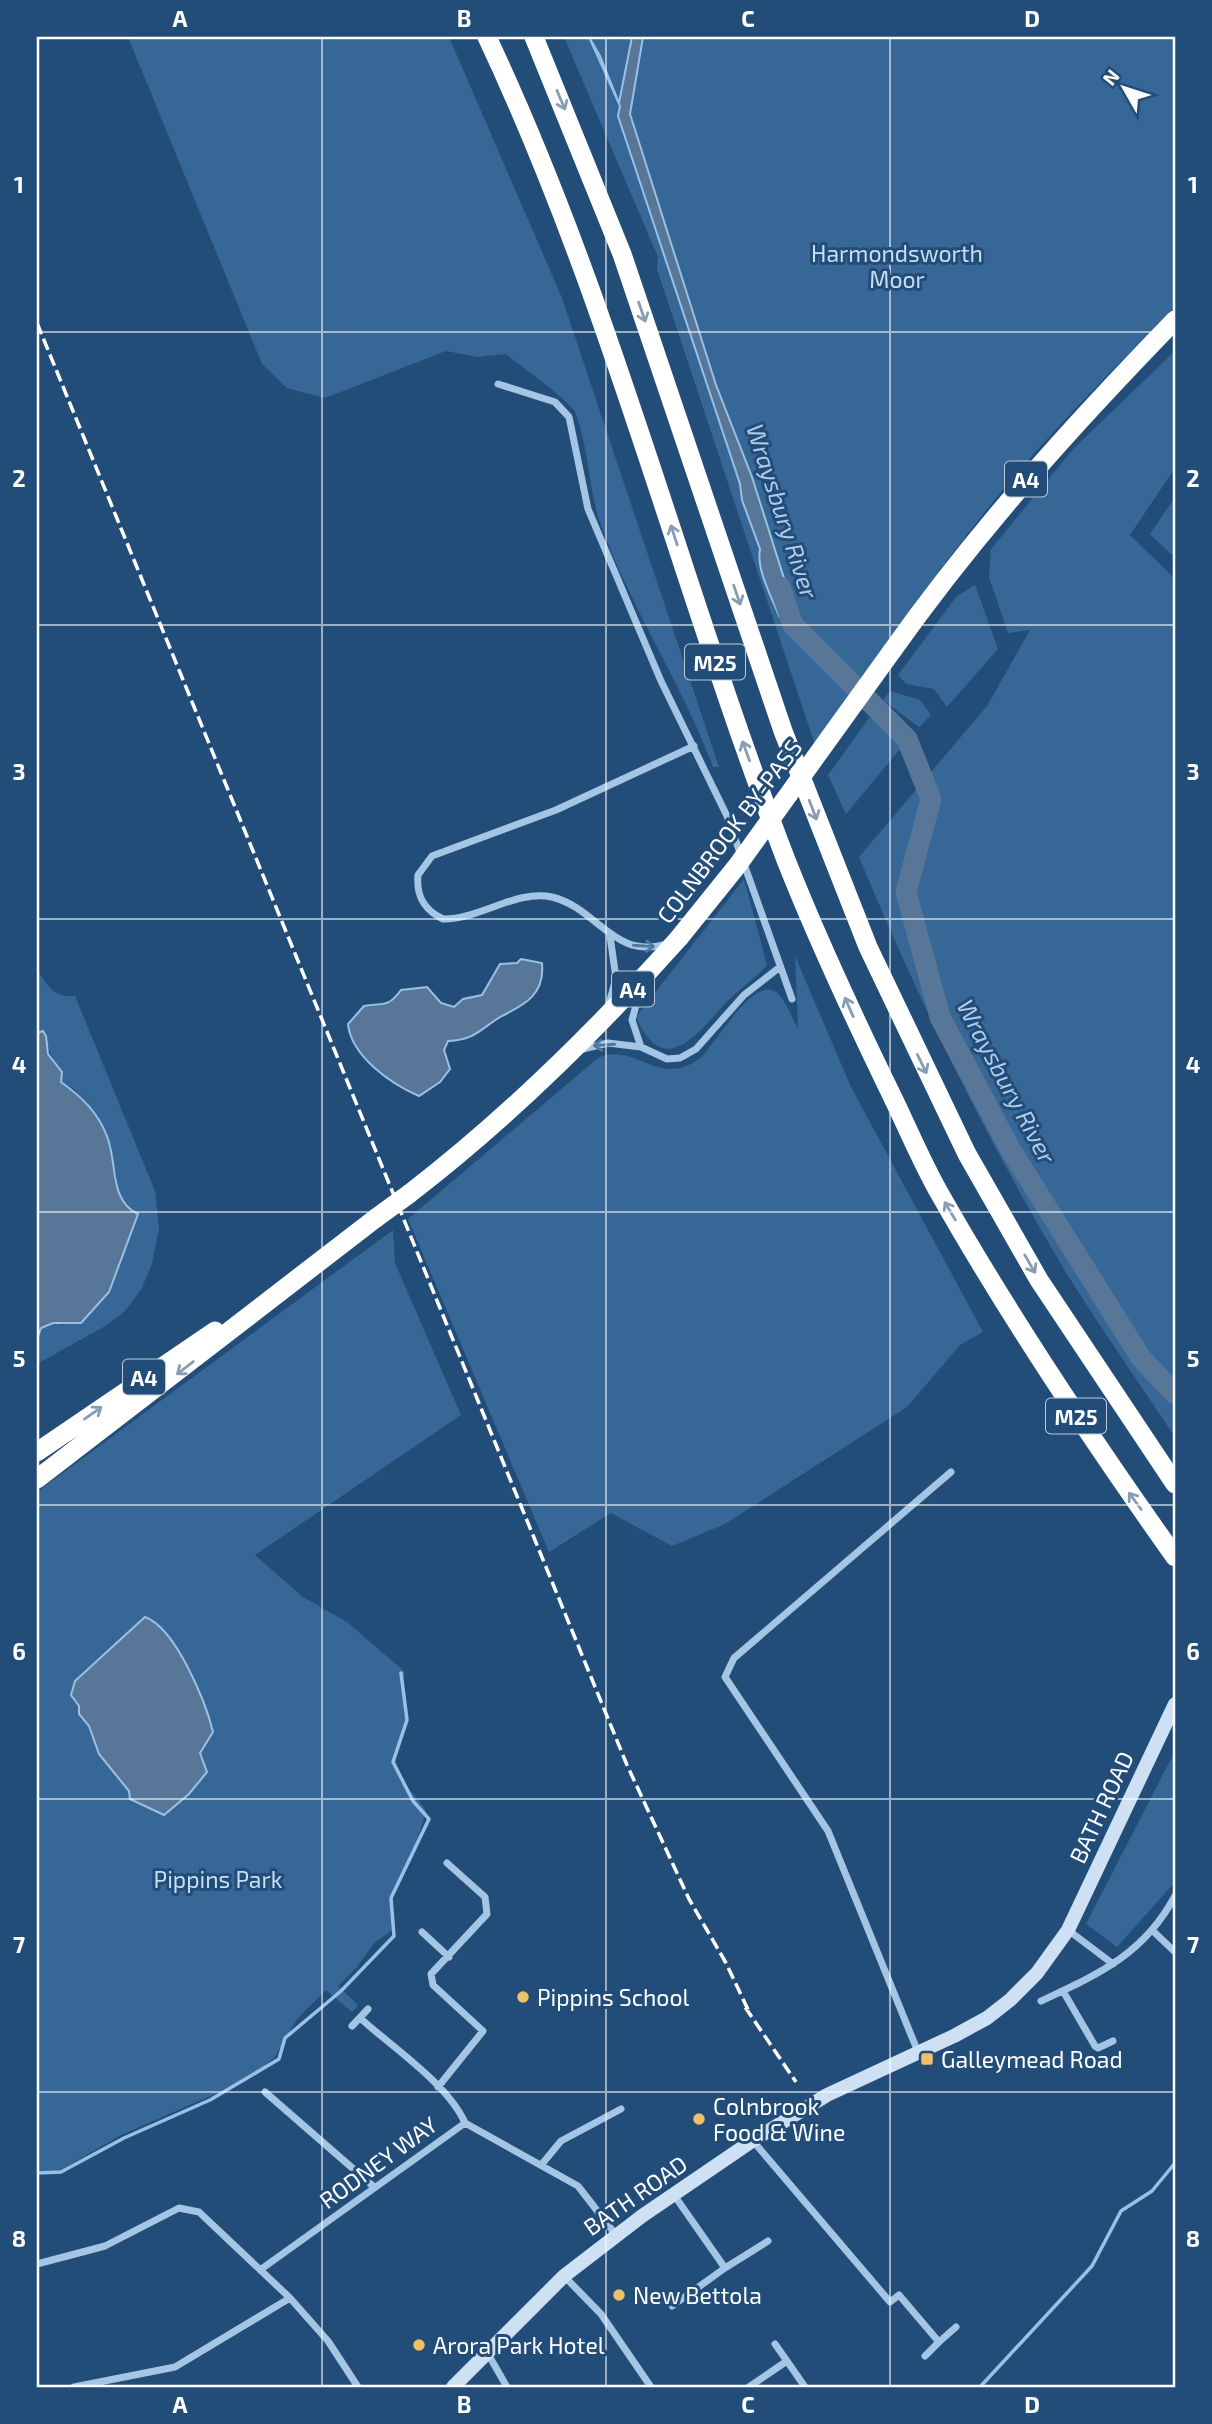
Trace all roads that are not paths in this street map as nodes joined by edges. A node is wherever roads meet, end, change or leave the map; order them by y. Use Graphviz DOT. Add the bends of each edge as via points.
graph roads {
  1 [pos="487,37"];
  2 [pos="534,37"];
  3 [pos="1175,320"];
  4 [pos="498,384"];
  5 [pos="694,746"];
  6 [pos="610,936"];
  7 [pos="679,939"];
  8 [pos="780,967"];
  9 [pos="645,976"];
  10 [pos="792,999"];
  11 [pos="603,1021"];
  12 [pos="641,1047"];
  13 [pos="569,1055"];
  14 [pos="256,1308"];
  15 [pos="37,1452"];
  16 [pos="951,1472"];
  17 [pos="37,1479"];
  18 [pos="1175,1484"];
  19 [pos="1175,1557"];
  20 [pos="1175,1704"];
  21 [pos="447,1863"];
  22 [pos="1175,1896"];
  23 [pos="1068,1930"];
  24 [pos="1153,1931"];
  25 [pos="422,1932"];
  26 [pos="1175,1952"];
  27 [pos="449,1957"];
  28 [pos="1113,1964"];
  29 [pos="1063,1991"];
  30 [pos="1041,2001"];
  31 [pos="368,2009"];
  32 [pos="360,2018"];
  33 [pos="352,2026"];
  34 [pos="1112,2041"];
  35 [pos="918,2052"];
  36 [pos="438,2087"];
  37 [pos="265,2092"];
  38 [pos="621,2109"];
  39 [pos="465,2123"];
  40 [pos="752,2141"];
  41 [pos="542,2164"];
  42 [pos="373,2186"];
  43 [pos="674,2195"];
  44 [pos="616,2235"];
  45 [pos="768,2241"];
  46 [pos="37,2264"];
  47 [pos="725,2268"];
  48 [pos="260,2270"];
  49 [pos="564,2276"];
  50 [pos="886,2297"];
  51 [pos="290,2298"];
  52 [pos="878,2304"];
  53 [pos="672,2306"];
  54 [pos="956,2327"];
  55 [pos="939,2342"];
  56 [pos="775,2344"];
  57 [pos="488,2354"];
  58 [pos="925,2356"];
  59 [pos="787,2361"];
  60 [pos="74,2387"];
  61 [pos="358,2387"];
  62 [pos="453,2387"];
  63 [pos="507,2387"];
  64 [pos="650,2387"];
  65 [pos="749,2387"];
  66 [pos="805,2387"];
  19 -- 1 [label="highway, M25, one-way" via="1051,1378 978,1259 939,1193 850,1011 787,862 733,714 562,209"];
  2 -- 18 [label="highway, M25, one-way" via="622,254 783,731 868,947 967,1154 1039,1280"];
  3 -- 7 [label="highway, COLNBROOK BY-PASS / A4, bridge" via="1025,480 948,573 737,866"];
  4 -- 5 [label="street" via="555,402 569,417 588,509 661,681"];
  5 -- 6 [label="street" via="556,810 432,856 420,869 421,900 443,919 547,896 588,913"];
  5 -- 8 [label="street" via="727,816"];
  6 -- 7 [label="street, one-way" via="644,947"];
  6 -- 11 [label="street" via="616,978"];
  7 -- 9 [label="highway, COLNBROOK BY-PASS / A4"];
  8 -- 10 [label="street"];
  8 -- 12 [label="street" via="744,995 696,1049 674,1059"];
  9 -- 11 [label="highway, COLNBROOK BY-PASS / A4"];
  9 -- 12 [label="street" via="632,1013"];
  11 -- 13 [label="highway, COLNBROOK BY-PASS / A4"];
  12 -- 13 [label="street, one-way" via="604,1043"];
  13 -- 14 [label="highway, COLNBROOK BY-PASS / A4, bridge" via="409,1194"];
  15 -- 14 [label="highway, COLNBROOK BY-PASS / A4, one-way" via="184,1349"];
  14 -- 17 [label="highway, COLNBROOK BY-PASS / A4, one-way"];
  16 -- 35 [label="street" via="734,1658 725,1677 828,1831"];
  20 -- 23 [label="street, BATH ROAD"];
  21 -- 27 [label="street" via="488,1904 487,1914"];
  22 -- 24 [label="street"];
  23 -- 28 [label="street"];
  23 -- 35 [label="street, BATH ROAD" via="1037,1973 1010,2000 987,2018"];
  24 -- 26 [label="street"];
  24 -- 28 [label="street"];
  25 -- 27 [label="street"];
  27 -- 36 [label="street" via="432,1974 433,1985 483,2031"];
  28 -- 29 [label="street"];
  29 -- 30 [label="street"];
  29 -- 34 [label="street" via="1095,2046"];
  31 -- 32 [label="street"];
  32 -- 33 [label="street"];
  32 -- 36 [label="street"];
  35 -- 40 [label="street, BATH ROAD" via="827,2095"];
  36 -- 39 [label="street"];
  37 -- 42 [label="street"];
  38 -- 41 [label="street" via="561,2141"];
  39 -- 41 [label="street, RODNEY WAY"];
  39 -- 42 [label="street, RODNEY WAY"];
  40 -- 43 [label="street, BATH ROAD"];
  40 -- 50 [label="street"];
  41 -- 44 [label="street, RODNEY WAY" via="578,2186"];
  42 -- 48 [label="street, RODNEY WAY"];
  43 -- 44 [label="street, BATH ROAD"];
  43 -- 47 [label="street"];
  44 -- 49 [label="street, BATH ROAD"];
  45 -- 47 [label="street"];
  46 -- 48 [label="street" via="105,2246 178,2208 198,2212"];
  47 -- 53 [label="street"];
  48 -- 51 [label="street"];
  49 -- 57 [label="street, BATH ROAD"];
  49 -- 64 [label="street" via="601,2314"];
  50 -- 52 [label="street"];
  50 -- 55 [label="street" via="890,2302 899,2295"];
  51 -- 60 [label="street" via="176,2367"];
  51 -- 61 [label="street" via="328,2341"];
  54 -- 55 [label="street"];
  55 -- 58 [label="street"];
  56 -- 59 [label="street"];
  57 -- 62 [label="street, BATH ROAD"];
  57 -- 63 [label="street"];
  59 -- 65 [label="street"];
  59 -- 66 [label="street"];
}
